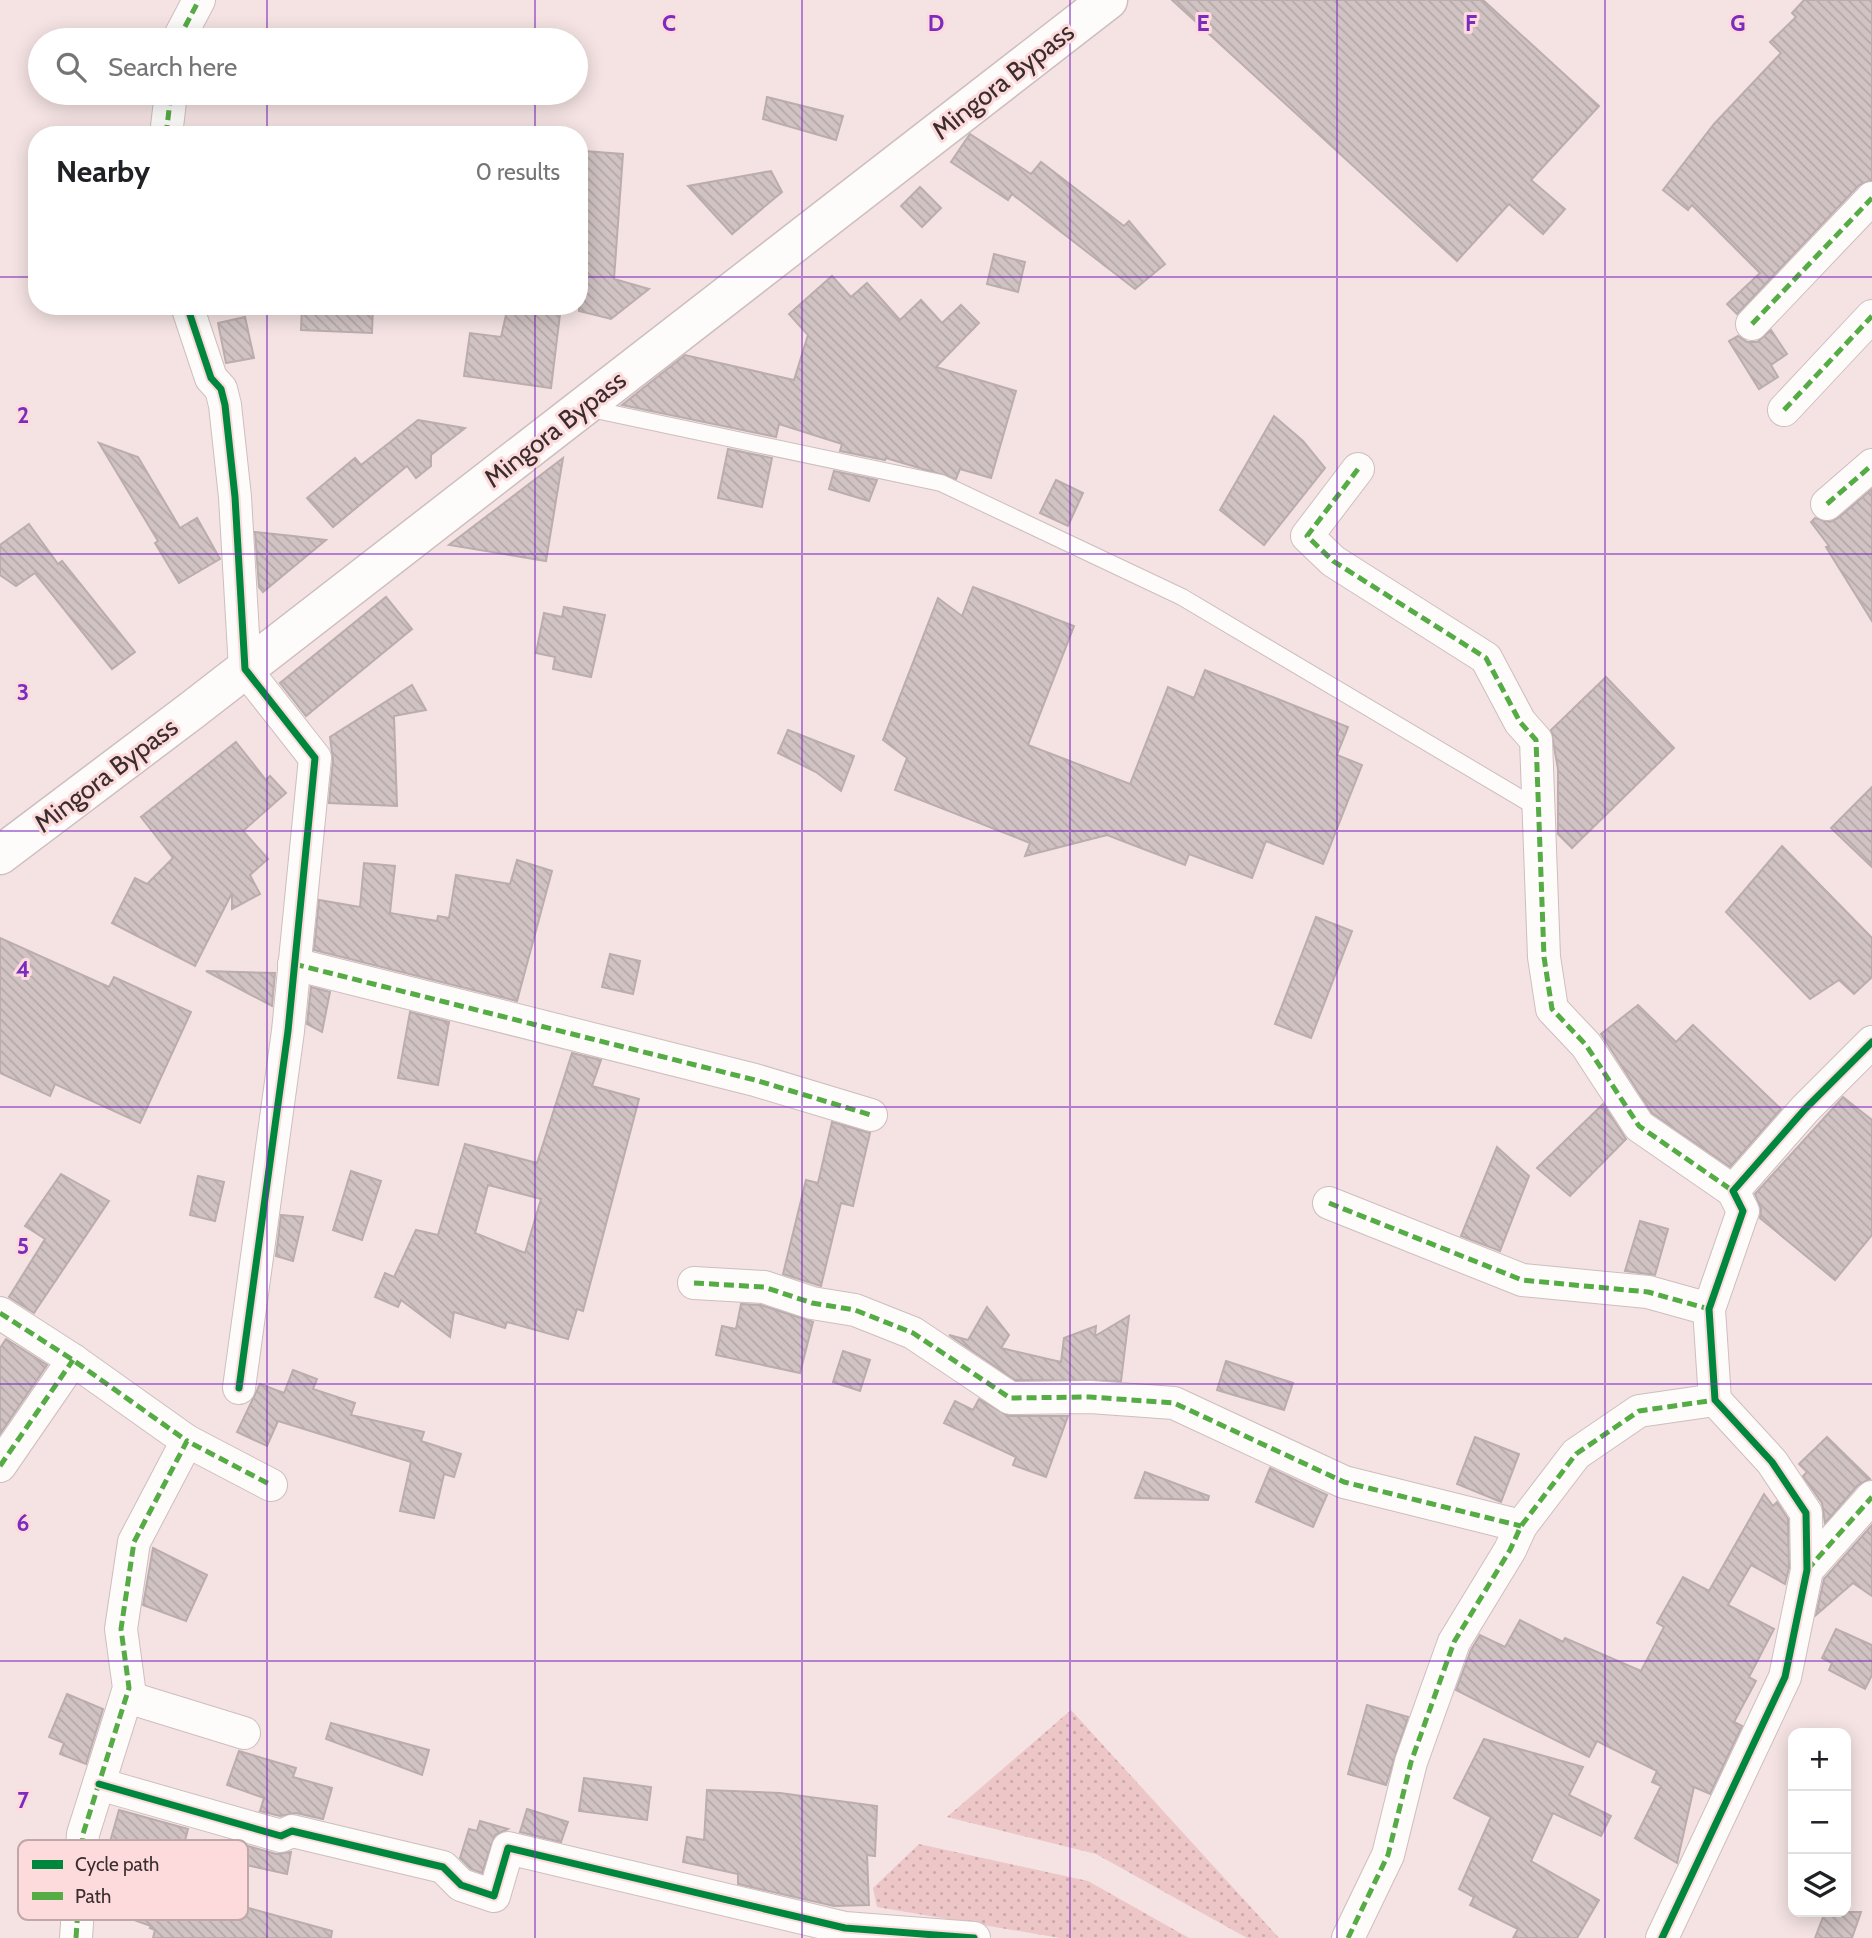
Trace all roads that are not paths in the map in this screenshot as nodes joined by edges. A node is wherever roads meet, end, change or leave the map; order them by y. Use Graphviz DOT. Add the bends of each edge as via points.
graph roads {
  1 [pos="199,0"];
  2 [pos="1108,0"];
  3 [pos="184,28"];
  4 [pos="170,105"];
  5 [pos="167,126"];
  6 [pos="1872,198"];
  7 [pos="190,315"];
  8 [pos="1872,316"];
  9 [pos="1752,324"];
  10 [pos="583,408"];
  11 [pos="1784,410"];
  12 [pos="1872,465"];
  13 [pos="1358,469"];
  14 [pos="1827,504"];
  15 [pos="245,668"];
  16 [pos="1539,809"];
  17 [pos="0,855"];
  18 [pos="294,964"];
  19 [pos="1872,1042"];
  20 [pos="871,1115"];
  21 [pos="1733,1191"];
  22 [pos="1329,1203"];
  23 [pos="694,1283"];
  24 [pos="1709,1309"];
  25 [pos="0,1313"];
  26 [pos="73,1360"];
  27 [pos="239,1388"];
  28 [pos="1715,1400"];
  29 [pos="187,1441"];
  30 [pos="0,1466"];
  31 [pos="271,1485"];
  32 [pos="1872,1497"];
  33 [pos="1521,1526"];
  34 [pos="1807,1570"];
  35 [pos="127,1697"];
  36 [pos="244,1733"];
  37 [pos="99,1784"];
  38 [pos="83,1840"];
  39 [pos="77,1920"];
  40 [pos="76,1938"];
  41 [pos="974,1938"];
  42 [pos="1348,1938"];
  43 [pos="1662,1938"];
  1 -- 3 [label="street"];
  2 -- 10 [label="highway, Mingora Bypass"];
  4 -- 5 [label="street"];
  6 -- 9 [label="street"];
  7 -- 15 [label="street" via="225,405"];
  8 -- 11 [label="street"];
  10 -- 15 [label="highway, Mingora Bypass"];
  10 -- 16 [label="lane" via="941,483 1182,597"];
  12 -- 14 [label="street"];
  13 -- 16 [label="street" via="1307,536 1333,561 1486,658 1520,722 1536,740"];
  15 -- 17 [label="highway, Mingora Bypass"];
  15 -- 18 [label="street" via="315,758"];
  16 -- 21 [label="street" via="1544,957 1552,1009 1586,1045 1639,1126"];
  18 -- 20 [label="street" via="755,1080"];
  18 -- 27 [label="street"];
  19 -- 21 [label="street"];
  21 -- 24 [label="street" via="1743,1211"];
  22 -- 24 [label="street" via="1522,1279 1648,1292"];
  23 -- 33 [label="street" via="765,1287 812,1303 855,1310 913,1333 1010,1398 1174,1403 1344,1482"];
  24 -- 28 [label="street"];
  25 -- 26 [label="street"];
  26 -- 29 [label="street"];
  26 -- 30 [label="street"];
  28 -- 33 [label="street" via="1639,1411 1577,1454"];
  28 -- 34 [label="street" via="1772,1462 1806,1513"];
  29 -- 31 [label="street"];
  29 -- 35 [label="street" via="134,1542 121,1629"];
  32 -- 34 [label="street"];
  33 -- 42 [label="street" via="1454,1642 1411,1762 1388,1856"];
  34 -- 43 [label="street" via="1785,1677"];
  35 -- 36 [label="street"];
  35 -- 37 [label="street"];
  37 -- 38 [label="street"];
  37 -- 41 [label="street" via="281,1836 292,1831 443,1867 461,1885 494,1896 508,1847 845,1928"];
  39 -- 40 [label="street"];
}
